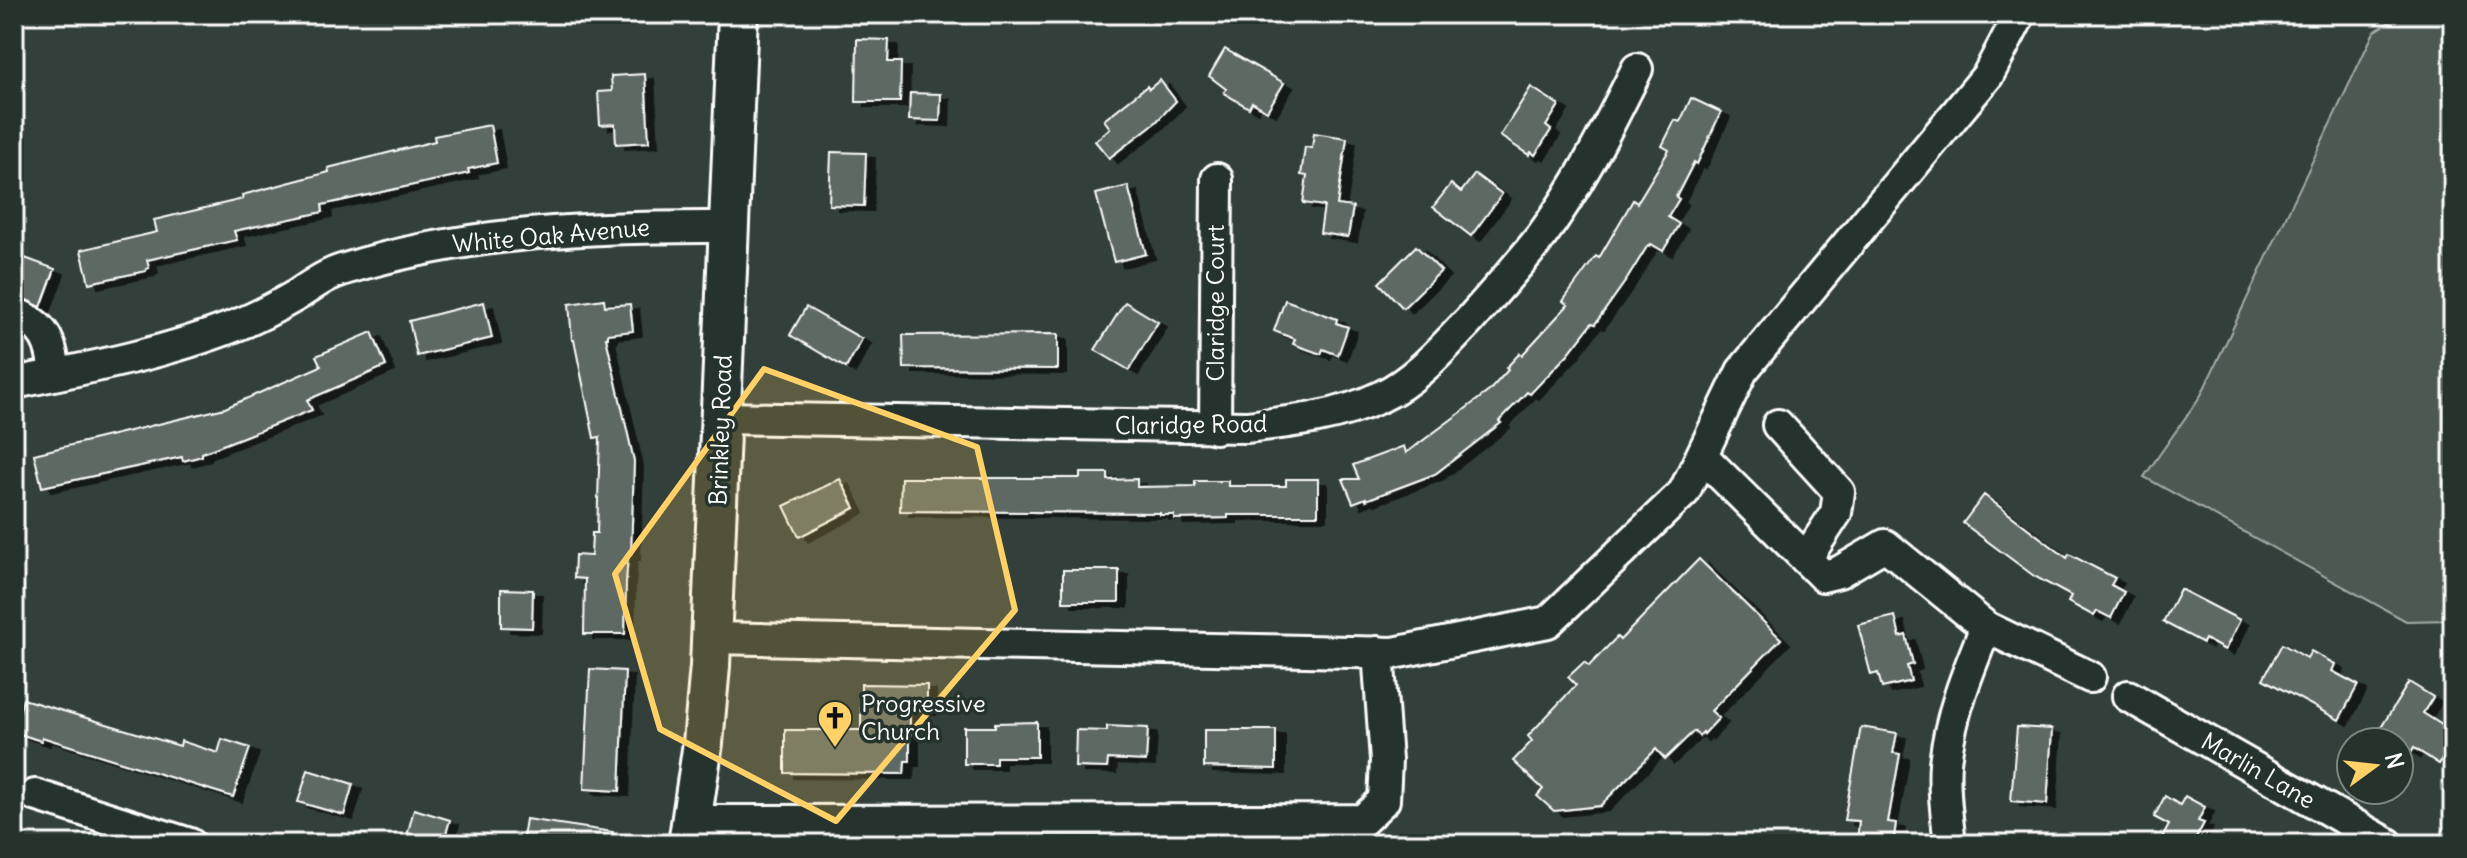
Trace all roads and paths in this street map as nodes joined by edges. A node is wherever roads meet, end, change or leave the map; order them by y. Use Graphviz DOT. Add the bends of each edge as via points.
graph roads {
  1 [pos="738,14"];
  2 [pos="2020,14"];
  3 [pos="1637,69"];
  4 [pos="1217,179"];
  5 [pos="729,227"];
  6 [pos="14,313"];
  7 [pos="55,374"];
  8 [pos="14,383"];
  9 [pos="721,418"];
  10 [pos="1778,425"];
  11 [pos="1215,428"];
  12 [pos="1702,456"];
  13 [pos="1806,559"];
  14 [pos="1986,627"];
  15 [pos="712,638"];
  16 [pos="1378,652"];
  17 [pos="2090,677"];
  18 [pos="2128,696"];
  19 [pos="35,795"];
  20 [pos="690,833"];
  21 [pos="190,844"];
  22 [pos="1950,844"];
  23 [pos="2388,844"];
  1 -- 5 [label="main road, Brinkley Road"];
  2 -- 12 [label="street" via="1988,75 1742,371"];
  3 -- 11 [label="street, Claridge Road" via="1575,186 1541,236 1459,331 1411,376 1386,394 1346,410 1281,424"];
  4 -- 11 [label="street, Claridge Court"];
  5 -- 7 [label="street, White Oak Avenue" via="547,232 446,245 332,273 272,309 198,339"];
  5 -- 9 [label="main road, Brinkley Road"];
  6 -- 7 [label="street" via="31,320 45,335"];
  7 -- 8 [label="street, White Oak Avenue"];
  9 -- 11 [label="street, Claridge Road"];
  9 -- 15 [label="main road, Brinkley Road"];
  10 -- 13 [label="street" via="1839,492 1836,513"];
  12 -- 13 [label="street"];
  12 -- 16 [label="street" via="1684,492 1548,622"];
  13 -- 14 [label="street" via="1823,576 1885,545"];
  14 -- 17 [label="street"];
  14 -- 22 [label="street" via="1949,735 1945,766"];
  15 -- 16 [label="street"];
  15 -- 20 [label="main road, Brinkley Road"];
  16 -- 20 [label="street" via="1384,800 1363,820"];
  18 -- 23 [label="street, Marlin Lane"];
  19 -- 21 [label="street"];
}
